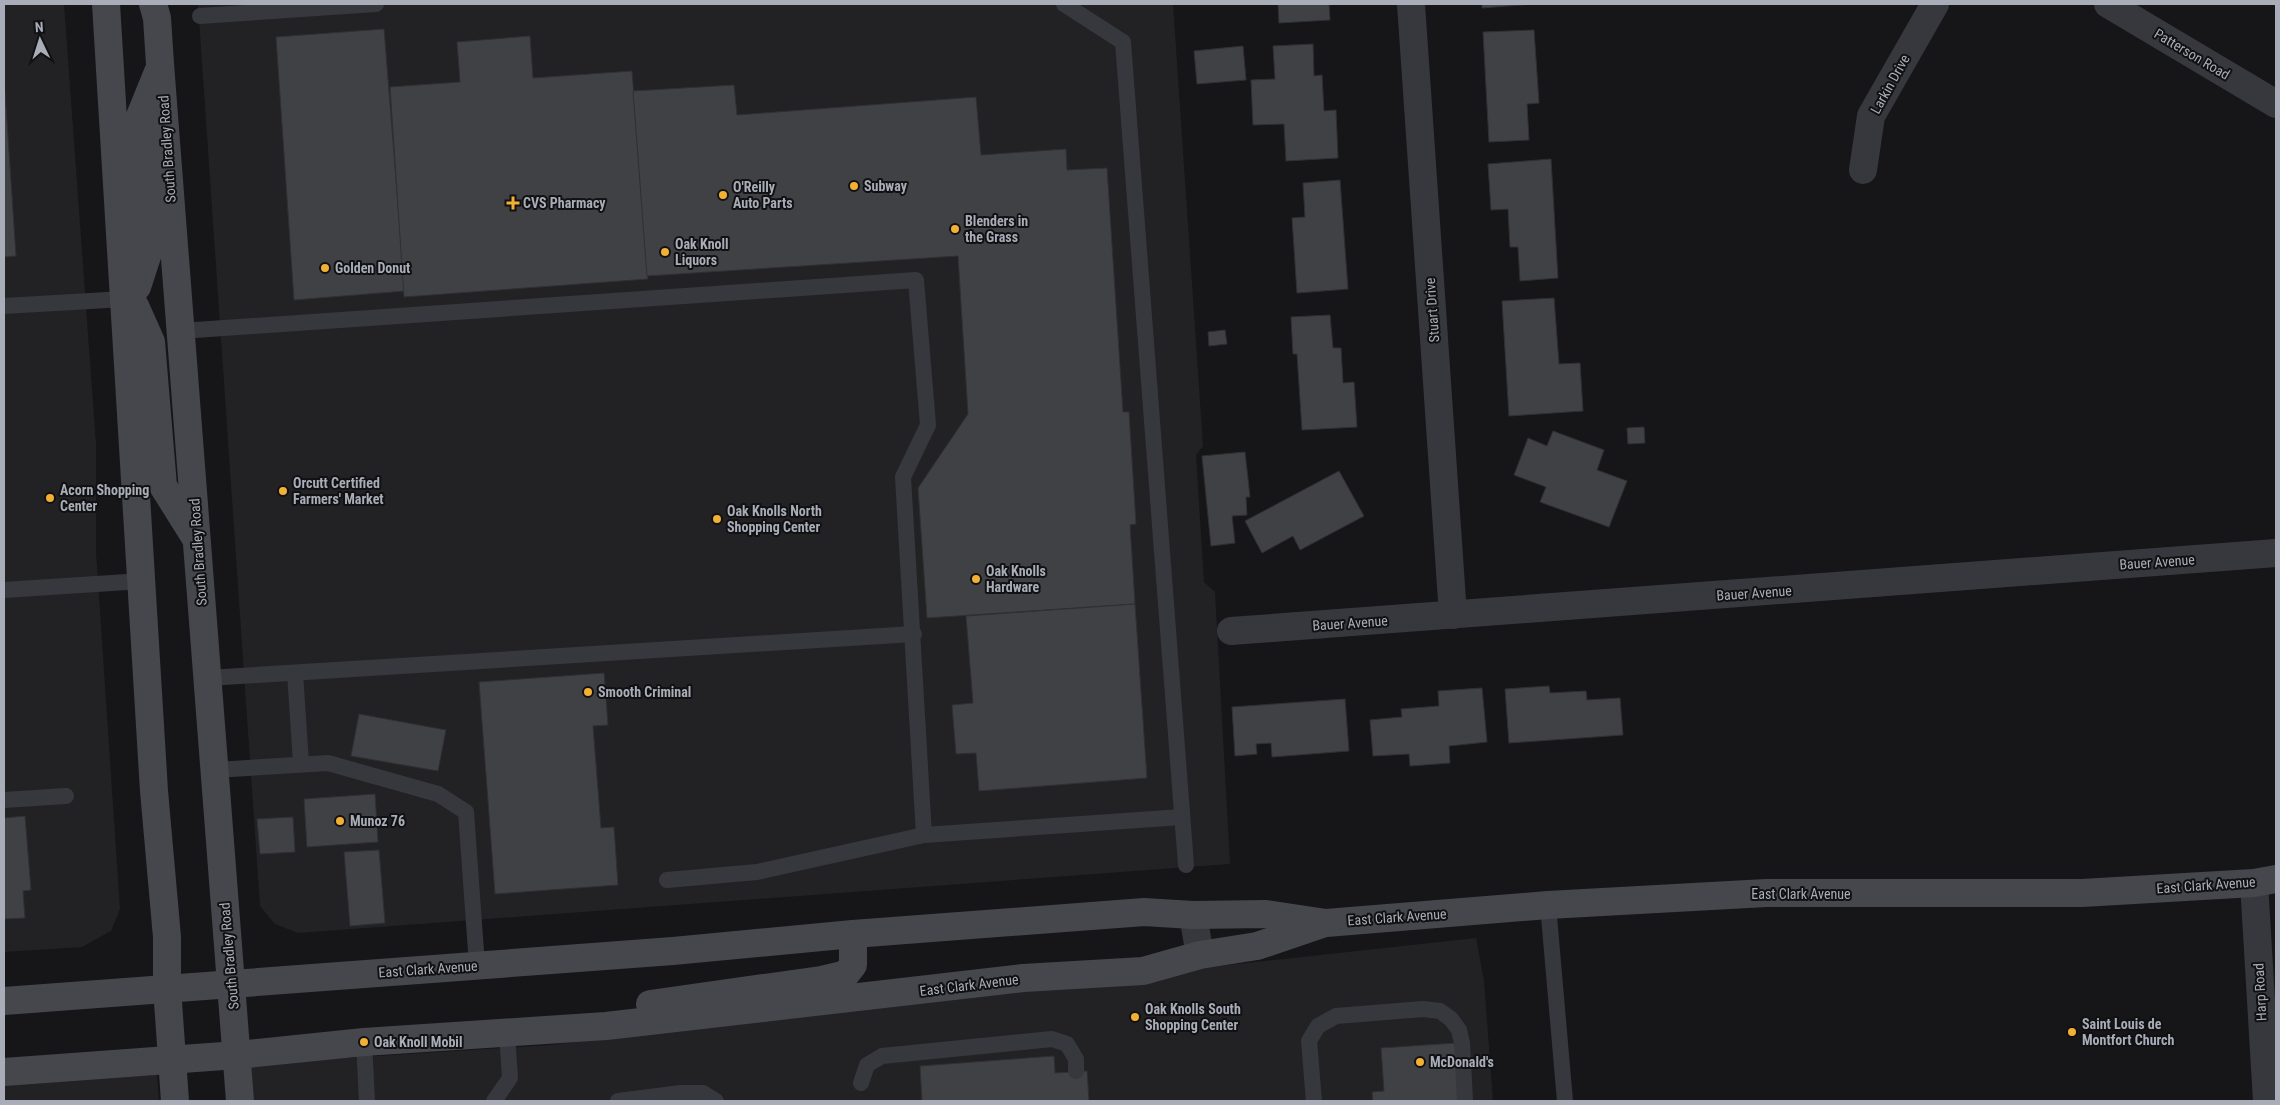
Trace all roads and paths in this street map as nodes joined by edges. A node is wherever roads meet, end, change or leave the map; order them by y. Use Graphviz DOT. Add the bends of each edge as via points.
graph roads {
  1 [pos="106,4"];
  2 [pos="153,4"];
  3 [pos="376,4"];
  4 [pos="1064,4"];
  5 [pos="1411,4"];
  6 [pos="1935,4"];
  7 [pos="2108,4"];
  8 [pos="200,16"];
  9 [pos="160,64"];
  10 [pos="2276,104"];
  11 [pos="1863,170"];
  12 [pos="124,299"];
  13 [pos="4,306"];
  14 [pos="180,331"];
  15 [pos="197,540"];
  16 [pos="2276,553"];
  17 [pos="142,581"];
  18 [pos="4,590"];
  19 [pos="1453,616"];
  20 [pos="1231,631"];
  21 [pos="914,634"];
  22 [pos="295,673"];
  23 [pos="208,678"];
  24 [pos="301,763"];
  25 [pos="215,770"];
  26 [pos="66,796"];
  27 [pos="4,800"];
  28 [pos="1182,817"];
  29 [pos="924,835"];
  30 [pos="1186,865"];
  31 [pos="667,880"];
  32 [pos="2265,881"];
  33 [pos="1548,906"];
  34 [pos="1193,915"];
  35 [pos="1326,923"];
  36 [pos="853,934"];
  37 [pos="1200,954"];
  38 [pos="477,965"];
  39 [pos="231,984"];
  40 [pos="167,988"];
  41 [pos="4,1001"];
  42 [pos="606,1026"];
  43 [pos="508,1034"];
  44 [pos="364,1042"];
  45 [pos="237,1055"];
  46 [pos="172,1060"];
  47 [pos="1076,1071"];
  48 [pos="4,1072"];
  49 [pos="861,1084"];
  50 [pos="175,1101"];
  51 [pos="240,1101"];
  52 [pos="367,1101"];
  53 [pos="494,1101"];
  54 [pos="618,1101"];
  55 [pos="716,1101"];
  56 [pos="1314,1101"];
  57 [pos="1465,1101"];
  58 [pos="1565,1101"];
  59 [pos="2267,1101"];
  1 -- 12 [label="main road"];
  2 -- 9 [label="main road, South Bradley Road"];
  3 -- 8 [label="lane"];
  4 -- 28 [label="lane" via="1123,42"];
  5 -- 19 [label="street, Stuart Drive"];
  6 -- 11 [label="street, Larkin Drive" via="1871,116"];
  7 -- 10 [label="street, Patterson Road"];
  9 -- 12 [label="main road" via="138,121 148,253 137,286"];
  9 -- 14 [label="main road, South Bradley Road"];
  12 -- 13 [label="lane"];
  12 -- 15 [label="main road" via="135,306 150,342 163,486"];
  12 -- 17 [label="main road"];
  14 -- 15 [label="main road, South Bradley Road"];
  14 -- 21 [label="lane" via="916,280 928,425 903,477"];
  15 -- 23 [label="main road, South Bradley Road"];
  16 -- 19 [label="street, Bauer Avenue"];
  17 -- 18 [label="lane"];
  17 -- 40 [label="main road"];
  19 -- 20 [label="street, Bauer Avenue"];
  21 -- 22 [label="lane"];
  21 -- 29 [label="lane"];
  22 -- 23 [label="lane"];
  22 -- 24 [label="lane"];
  23 -- 25 [label="main road, South Bradley Road"];
  24 -- 25 [label="lane"];
  24 -- 38 [label="lane" via="328,762 438,794 466,812"];
  25 -- 39 [label="main road, South Bradley Road"];
  26 -- 27 [label="lane"];
  28 -- 29 [label="lane"];
  28 -- 30 [label="lane"];
  29 -- 31 [label="lane" via="757,872"];
  32 -- 33 [label="main road, East Clark Avenue" via="2082,894 1766,893"];
  32 -- 59 [label="street, Harp Road"];
  33 -- 35 [label="main road, East Clark Avenue"];
  33 -- 58 [label="lane"];
  34 -- 35 [label="main road, East Clark Avenue" via="1266,914"];
  34 -- 36 [label="main road, East Clark Avenue" via="1144,912"];
  34 -- 37 [label="street"];
  35 -- 37 [label="main road, East Clark Avenue" via="1257,946"];
  36 -- 38 [label="main road, East Clark Avenue"];
  36 -- 42 [label="main road" via="853,965 846,974 640,1006 616,1015"];
  37 -- 42 [label="main road, East Clark Avenue" via="1143,971 1022,978"];
  38 -- 39 [label="main road, East Clark Avenue"];
  39 -- 40 [label="main road, East Clark Avenue"];
  39 -- 45 [label="main road, South Bradley Road"];
  40 -- 41 [label="main road, East Clark Avenue"];
  40 -- 46 [label="main road"];
  42 -- 43 [label="main road, East Clark Avenue"];
  43 -- 44 [label="main road, East Clark Avenue"];
  43 -- 53 [label="lane" via="510,1078"];
  44 -- 45 [label="main road, East Clark Avenue"];
  44 -- 52 [label="lane"];
  45 -- 46 [label="main road, East Clark Avenue"];
  45 -- 51 [label="main road, South Bradley Road"];
  46 -- 48 [label="main road, East Clark Avenue"];
  46 -- 50 [label="main road"];
  47 -- 49 [label="lane" via="1076,1059 1067,1044 1052,1039 882,1056 867,1065"];
  54 -- 55 [label="lane" via="703,1093"];
  56 -- 57 [label="lane" via="1309,1041 1318,1026 1336,1016 1423,1008 1440,1011 1459,1030"];
}
